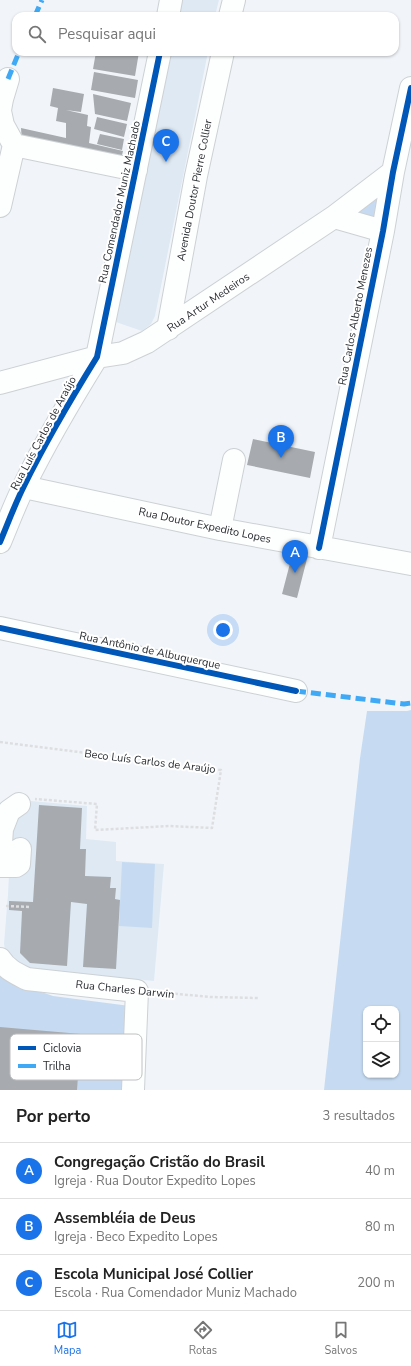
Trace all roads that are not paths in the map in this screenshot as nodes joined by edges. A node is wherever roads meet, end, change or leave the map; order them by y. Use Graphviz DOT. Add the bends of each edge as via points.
graph roads {
  1 [pos="171,0"];
  2 [pos="234,0"];
  3 [pos="169,12"];
  4 [pos="231,12"];
  5 [pos="159,56"];
  6 [pos="222,56"];
  7 [pos="8,79"];
  8 [pos="411,88"];
  9 [pos="1,117"];
  10 [pos="14,145"];
  11 [pos="136,170"];
  12 [pos="393,172"];
  13 [pos="0,206"];
  14 [pos="334,217"];
  15 [pos="383,231"];
  16 [pos="168,329"];
  17 [pos="97,357"];
  18 [pos="0,383"];
  19 [pos="234,460"];
  20 [pos="24,487"];
  21 [pos="220,529"];
  22 [pos="0,542"];
  23 [pos="319,548"];
  24 [pos="411,564"];
  25 [pos="0,628"];
  26 [pos="296,691"];
  27 [pos="19,804"];
  28 [pos="20,849"];
  29 [pos="0,858"];
  30 [pos="0,866"];
  31 [pos="0,959"];
  32 [pos="135,1034"];
  33 [pos="133,1080"];
  34 [pos="133,1090"];
  1 -- 3 [label="street"];
  2 -- 4 [label="street"];
  5 -- 11 [label="street, Rua Comendador Muniz Machado"];
  6 -- 16 [label="street, Avenida Doutor Pierre Collier" via="196,176"];
  7 -- 9 [label="street" via="2,99"];
  8 -- 12 [label="street, Rua Carlos Alberto Menezes"];
  9 -- 10 [label="street"];
  10 -- 11 [label="street"];
  10 -- 13 [label="street"];
  11 -- 17 [label="street, Rua Comendador Muniz Machado"];
  12 -- 14 [label="street, Rua Artur Medeiros"];
  12 -- 15 [label="street, Rua Carlos Alberto Menezes"];
  14 -- 15 [label="street"];
  14 -- 16 [label="street, Rua Artur Medeiros"];
  15 -- 23 [label="street, Rua Carlos Alberto Menezes"];
  16 -- 17 [label="street, Rua Artur Medeiros" via="123,353"];
  17 -- 18 [label="street, Rua Artur Medeiros"];
  17 -- 20 [label="street, Rua Luís Carlos de Araújo"];
  19 -- 21 [label="street"];
  20 -- 21 [label="street, Rua Doutor Expedito Lopes"];
  20 -- 22 [label="street, Rua Luís Carlos de Araújo"];
  21 -- 23 [label="street, Rua Doutor Expedito Lopes"];
  23 -- 24 [label="street, Rua Doutor Expedito Lopes"];
  25 -- 26 [label="street, Rua Antônio de Albuquerque"];
  27 -- 29 [label="street" via="9,811 2,829"];
  28 -- 30 [label="street" via="17,865"];
  31 -- 32 [label="street, Rua Charles Darwin" via="14,973 28,979 137,992"];
  33 -- 34 [label="street, Rua Charles Darwin"];
}
